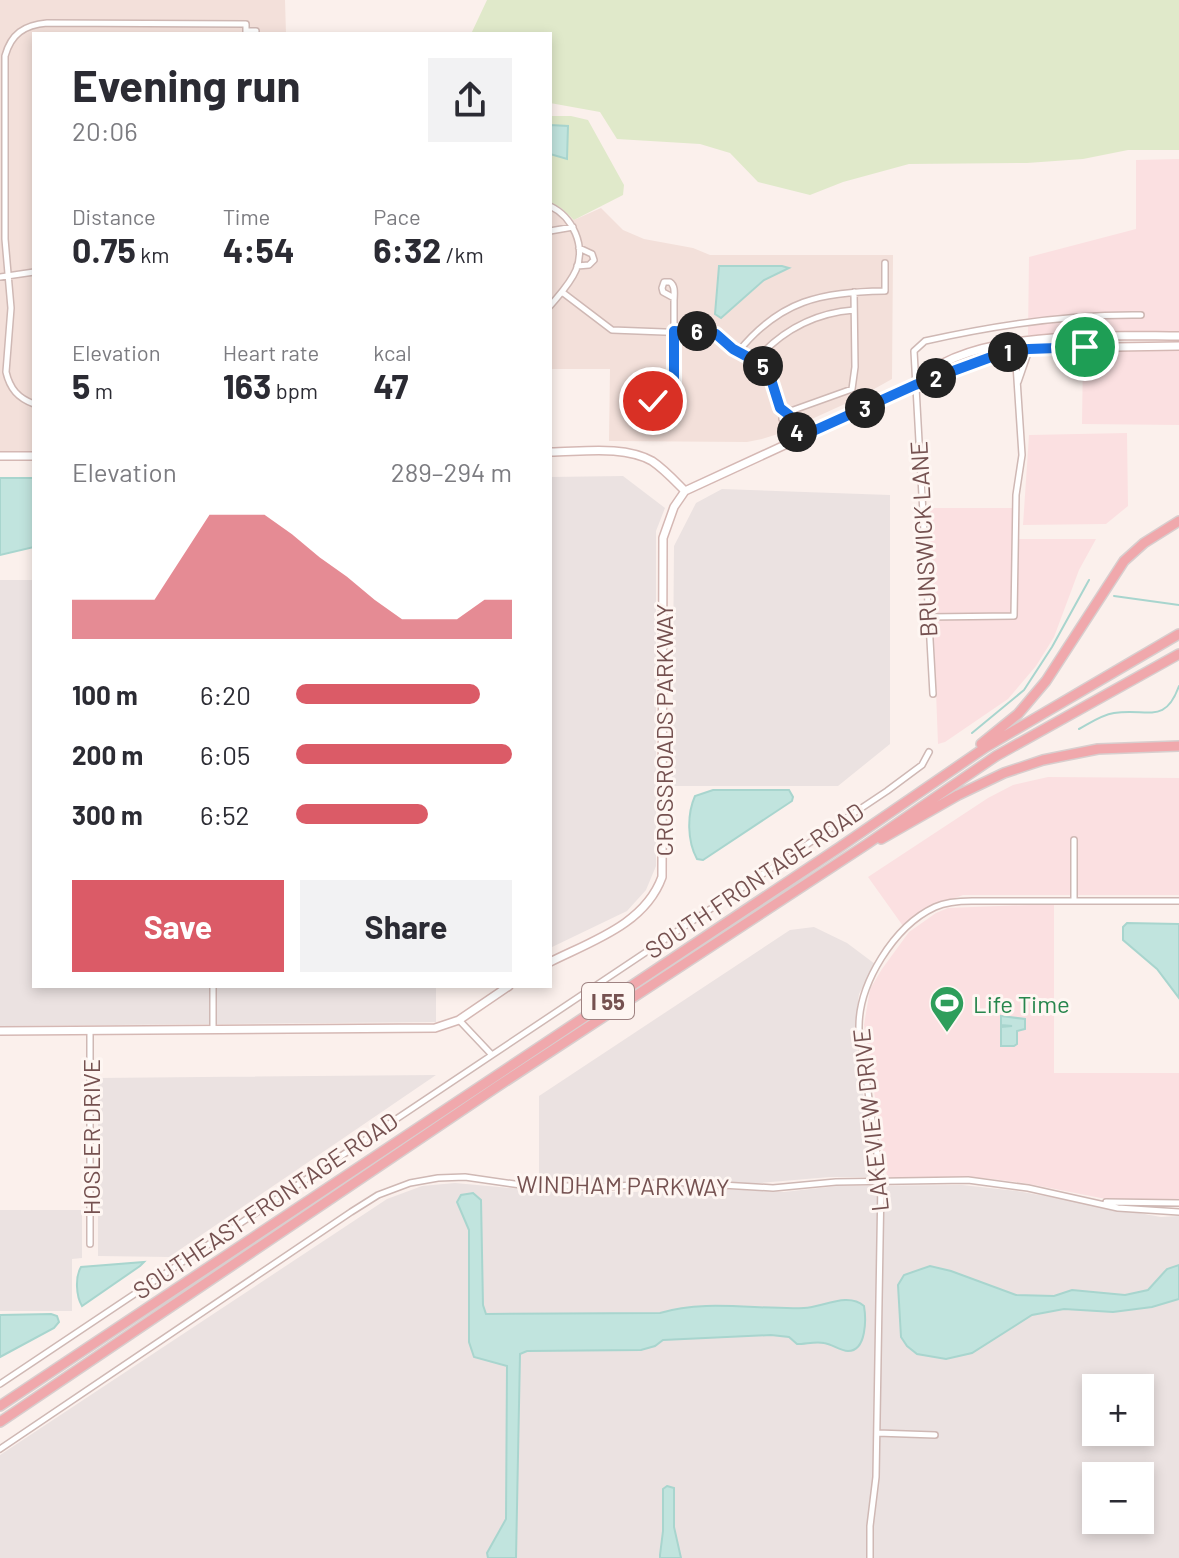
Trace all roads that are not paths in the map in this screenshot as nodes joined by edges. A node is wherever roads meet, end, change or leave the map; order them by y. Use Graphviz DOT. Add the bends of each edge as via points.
graph roads {
  1 [pos="246,29"];
  2 [pos="256,31"];
  3 [pos="552,207"];
  4 [pos="573,227"];
  5 [pos="552,231"];
  6 [pos="579,248"];
  7 [pos="885,263"];
  8 [pos="577,266"];
  9 [pos="32,272"];
  10 [pos="9,276"];
  11 [pos="0,277"];
  12 [pos="562,292"];
  13 [pos="854,292"];
  14 [pos="674,298"];
  15 [pos="552,304"];
  16 [pos="854,310"];
  17 [pos="1141,315"];
  18 [pos="674,331"];
  19 [pos="1179,336"];
  20 [pos="1016,340"];
  21 [pos="1179,346"];
  22 [pos="1029,349"];
  23 [pos="1015,351"];
  24 [pos="738,352"];
  25 [pos="755,361"];
  26 [pos="1017,382"];
  27 [pos="915,385"];
  28 [pos="674,389"];
  29 [pos="32,403"];
  30 [pos="784,414"];
  31 [pos="797,439"];
  32 [pos="552,452"];
  33 [pos="0,456"];
  34 [pos="32,456"];
  35 [pos="685,491"];
  36 [pos="1179,523"];
  37 [pos="927,617"];
  38 [pos="1179,634"];
  39 [pos="1179,654"];
  40 [pos="933,694"];
  41 [pos="1176,748"];
  42 [pos="929,752"];
  43 [pos="1074,840"];
  44 [pos="867,844"];
  45 [pos="840,847"];
  46 [pos="1074,901"];
  47 [pos="1179,901"];
  48 [pos="552,961"];
  49 [pos="213,988"];
  50 [pos="506,988"];
  51 [pos="459,1020"];
  52 [pos="213,1029"];
  53 [pos="0,1031"];
  54 [pos="90,1031"];
  55 [pos="492,1055"];
  56 [pos="881,1182"];
  57 [pos="1101,1203"];
  58 [pos="1179,1203"];
  59 [pos="1179,1212"];
  60 [pos="90,1244"];
  61 [pos="0,1384"];
  62 [pos="0,1406"];
  63 [pos="0,1422"];
  64 [pos="877,1433"];
  65 [pos="935,1435"];
  66 [pos="0,1449"];
  67 [pos="870,1558"];
  1 -- 2 [label="street"];
  1 -- 10 [label="street" via="47,23 25,28 12,39 5,56"];
  3 -- 4 [label="street"];
  4 -- 5 [label="street"];
  4 -- 6 [label="street"];
  6 -- 8 [label="street"];
  6 -- 8 [label="street" via="594,260"];
  7 -- 13 [label="street" via="885,291"];
  8 -- 12 [label="street"];
  9 -- 10 [label="street"];
  10 -- 11 [label="street"];
  10 -- 29 [label="street" via="8,382"];
  12 -- 15 [label="street"];
  12 -- 18 [label="street" via="612,330"];
  13 -- 16 [label="street"];
  13 -- 24 [label="street" via="827,294 794,306"];
  14 -- 18 [label="street"];
  16 -- 25 [label="street" via="803,322"];
  16 -- 30 [label="street" via="852,389"];
  17 -- 27 [label="street, BRUNSWICK LANE" via="1025,322 925,341 914,351"];
  18 -- 24 [label="street" via="716,334"];
  18 -- 28 [label="street"];
  19 -- 20 [label="street"];
  20 -- 23 [label="street"];
  20 -- 27 [label="street" via="956,358 925,373"];
  21 -- 22 [label="street"];
  22 -- 23 [label="street"];
  22 -- 26 [label="street"];
  23 -- 26 [label="street"];
  23 -- 27 [label="street"];
  24 -- 25 [label="street"];
  25 -- 30 [label="street" via="767,370"];
  26 -- 37 [label="street" via="1022,455 1016,495 1014,616"];
  27 -- 31 [label="street"];
  27 -- 37 [label="street, BRUNSWICK LANE"];
  28 -- 28 [label="street" via="670,402 651,397 654,390"];
  30 -- 31 [label="street" via="782,419"];
  31 -- 35 [label="street"];
  32 -- 35 [label="street" via="641,456"];
  33 -- 34 [label="street"];
  35 -- 48 [label="street, CROSSROADS PARKWAY" via="663,538 662,877 636,915"];
  36 -- 45 [label="highway" via="1124,561 1066,654 1018,714"];
  37 -- 40 [label="street, BRUNSWICK LANE"];
  38 -- 45 [label="highway, I 55" via="986,747"];
  39 -- 44 [label="highway, I 55" via="996,756"];
  41 -- 44 [label="highway" via="1098,749 1043,760 992,779"];
  42 -- 55 [label="street, SOUTH FRONTAGE ROAD" via="922,765 887,791"];
  43 -- 46 [label="street"];
  44 -- 63 [label="highway, I 55"];
  45 -- 62 [label="highway, I 55"];
  46 -- 47 [label="street, LAKEVIEW DRIVE"];
  46 -- 56 [label="street, LAKEVIEW DRIVE" via="939,905 909,925 876,968 862,998 859,1029"];
  49 -- 52 [label="street"];
  50 -- 51 [label="street"];
  51 -- 52 [label="street" via="417,1029"];
  51 -- 55 [label="street"];
  52 -- 54 [label="street"];
  53 -- 54 [label="street"];
  54 -- 60 [label="street, HOSLER DRIVE"];
  55 -- 61 [label="street, SOUTHEAST FRONTAGE ROAD"];
  56 -- 57 [label="street, WINDHAM PARKWAY" via="968,1180"];
  56 -- 64 [label="street, LAKEVIEW DRIVE"];
  56 -- 66 [label="street, WINDHAM PARKWAY" via="623,1187 465,1177 410,1183 351,1212"];
  57 -- 58 [label="street"];
  57 -- 59 [label="street, WINDHAM PARKWAY"];
  64 -- 65 [label="street"];
  64 -- 67 [label="street, LAKEVIEW DRIVE"];
}
